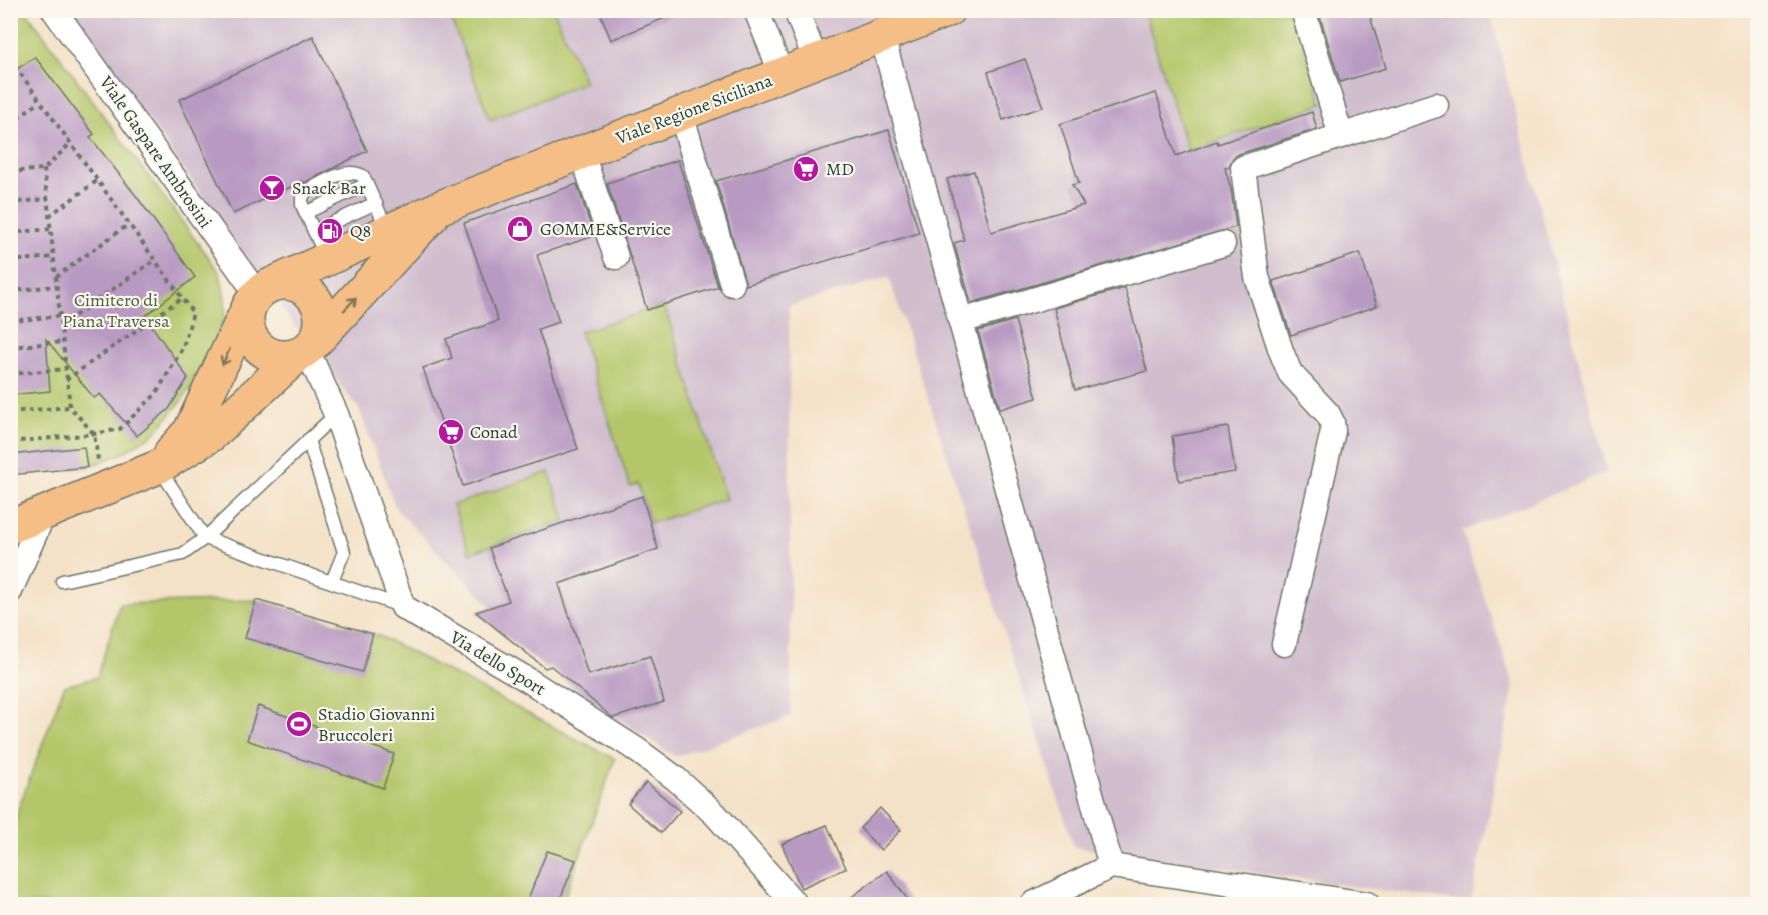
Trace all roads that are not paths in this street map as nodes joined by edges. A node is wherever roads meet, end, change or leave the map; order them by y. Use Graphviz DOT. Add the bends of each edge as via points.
graph roads {
  1 [pos="54,10"];
  2 [pos="756,10"];
  3 [pos="796,10"];
  4 [pos="948,10"];
  5 [pos="1303,10"];
  6 [pos="892,25"];
  7 [pos="816,62"];
  8 [pos="782,75"];
  9 [pos="1436,105"];
  10 [pos="681,114"];
  11 [pos="1341,136"];
  12 [pos="582,153"];
  13 [pos="367,184"];
  14 [pos="441,207"];
  15 [pos="305,213"];
  16 [pos="382,217"];
  17 [pos="1223,244"];
  18 [pos="320,245"];
  19 [pos="616,257"];
  20 [pos="732,284"];
  21 [pos="258,295"];
  22 [pos="961,321"];
  23 [pos="305,350"];
  24 [pos="336,414"];
  25 [pos="308,440"];
  26 [pos="158,467"];
  27 [pos="43,515"];
  28 [pos="10,527"];
  29 [pos="205,538"];
  30 [pos="62,581"];
  31 [pos="332,581"];
  32 [pos="10,591"];
  33 [pos="403,607"];
  34 [pos="1284,645"];
  35 [pos="1111,866"];
  36 [pos="795,904"];
  37 [pos="1033,904"];
  38 [pos="1367,904"];
  1 -- 21 [label="street, Viale Gaspare Ambrosini"];
  2 -- 8 [label="street"];
  3 -- 7 [label="street"];
  4 -- 6 [label="main road, Viale Regione Siciliana"];
  5 -- 11 [label="street"];
  6 -- 7 [label="main road, Viale Regione Siciliana"];
  6 -- 22 [label="street"];
  7 -- 8 [label="main road, Viale Regione Siciliana"];
  8 -- 10 [label="main road, Viale Regione Siciliana"];
  9 -- 11 [label="street"];
  10 -- 12 [label="main road, Viale Regione Siciliana"];
  10 -- 20 [label="street"];
  11 -- 34 [label="street" via="1243,168 1257,277 1281,351 1290,373 1324,408 1332,422 1332,441"];
  12 -- 14 [label="main road, Viale Regione Siciliana"];
  12 -- 19 [label="street"];
  13 -- 15 [label="lane"];
  13 -- 15 [label="lane" via="363,176 347,171 305,192"];
  13 -- 16 [label="lane"];
  14 -- 16 [label="main road, Viale Regione Siciliana"];
  23 -- 14 [label="main road, one-way"];
  15 -- 18 [label="lane"];
  16 -- 18 [label="main road, Viale Regione Siciliana"];
  17 -- 22 [label="street"];
  18 -- 21 [label="main road, Viale Regione Siciliana"];
  21 -- 23 [label="main road" via="247,315 247,326 257,346 277,357"];
  21 -- 23 [label="main road" via="277,283 295,284 318,302 321,326 318,337"];
  21 -- 26 [label="main road, one-way" via="190,431"];
  22 -- 35 [label="street"];
  23 -- 24 [label="street"];
  23 -- 26 [label="main road" via="211,435"];
  24 -- 25 [label="lane"];
  24 -- 33 [label="street"];
  25 -- 29 [label="lane"];
  25 -- 31 [label="lane" via="344,552"];
  26 -- 27 [label="main road"];
  26 -- 29 [label="lane"];
  27 -- 28 [label="main road"];
  27 -- 32 [label="street"];
  29 -- 30 [label="lane" via="183,554"];
  29 -- 31 [label="lane"];
  31 -- 33 [label="lane"];
  33 -- 36 [label="street, Via dello Sport" via="528,680 675,778 715,814"];
  35 -- 37 [label="street"];
  35 -- 38 [label="street"];
}
